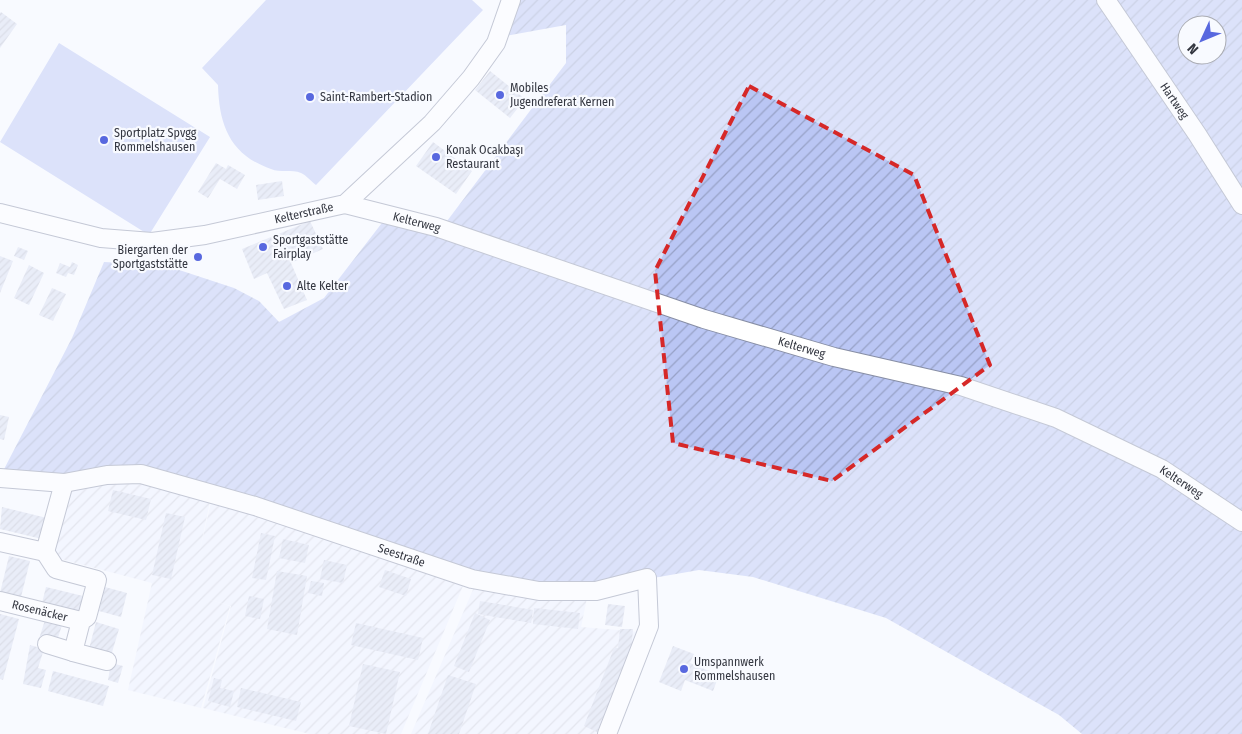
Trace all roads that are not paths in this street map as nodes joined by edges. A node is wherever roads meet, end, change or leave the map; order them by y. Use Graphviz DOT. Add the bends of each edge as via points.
graph roads {
  1 [pos="511,0"];
  2 [pos="1106,0"];
  3 [pos="345,204"];
  4 [pos="1242,205"];
  5 [pos="0,213"];
  6 [pos="0,478"];
  7 [pos="64,482"];
  8 [pos="1242,522"];
  9 [pos="0,542"];
  10 [pos="45,552"];
  11 [pos="0,601"];
  12 [pos="81,621"];
  13 [pos="47,644"];
  14 [pos="73,652"];
  15 [pos="107,661"];
  16 [pos="608,734"];
  1 -- 3 [label="street, Kelterstraße" via="496,43 471,78 432,122"];
  2 -- 4 [label="street, Hartweg"];
  3 -- 5 [label="street, Kelterstraße" via="205,235 152,242 101,238"];
  3 -- 8 [label="street, Kelterweg" via="436,227 704,319 834,357 961,386 1056,418 1162,468"];
  6 -- 7 [label="street, Seestraße"];
  7 -- 10 [label="street"];
  7 -- 16 [label="street, Seestraße" via="107,475 141,474 255,506 472,579 539,591 596,591 647,578 649,626"];
  9 -- 10 [label="street"];
  10 -- 12 [label="street, Rosenäcker" via="56,569 97,580 87,618"];
  11 -- 12 [label="street, Rosenäcker"];
  12 -- 14 [label="street, Rosenäcker"];
  13 -- 14 [label="street"];
  14 -- 15 [label="street"];
}
